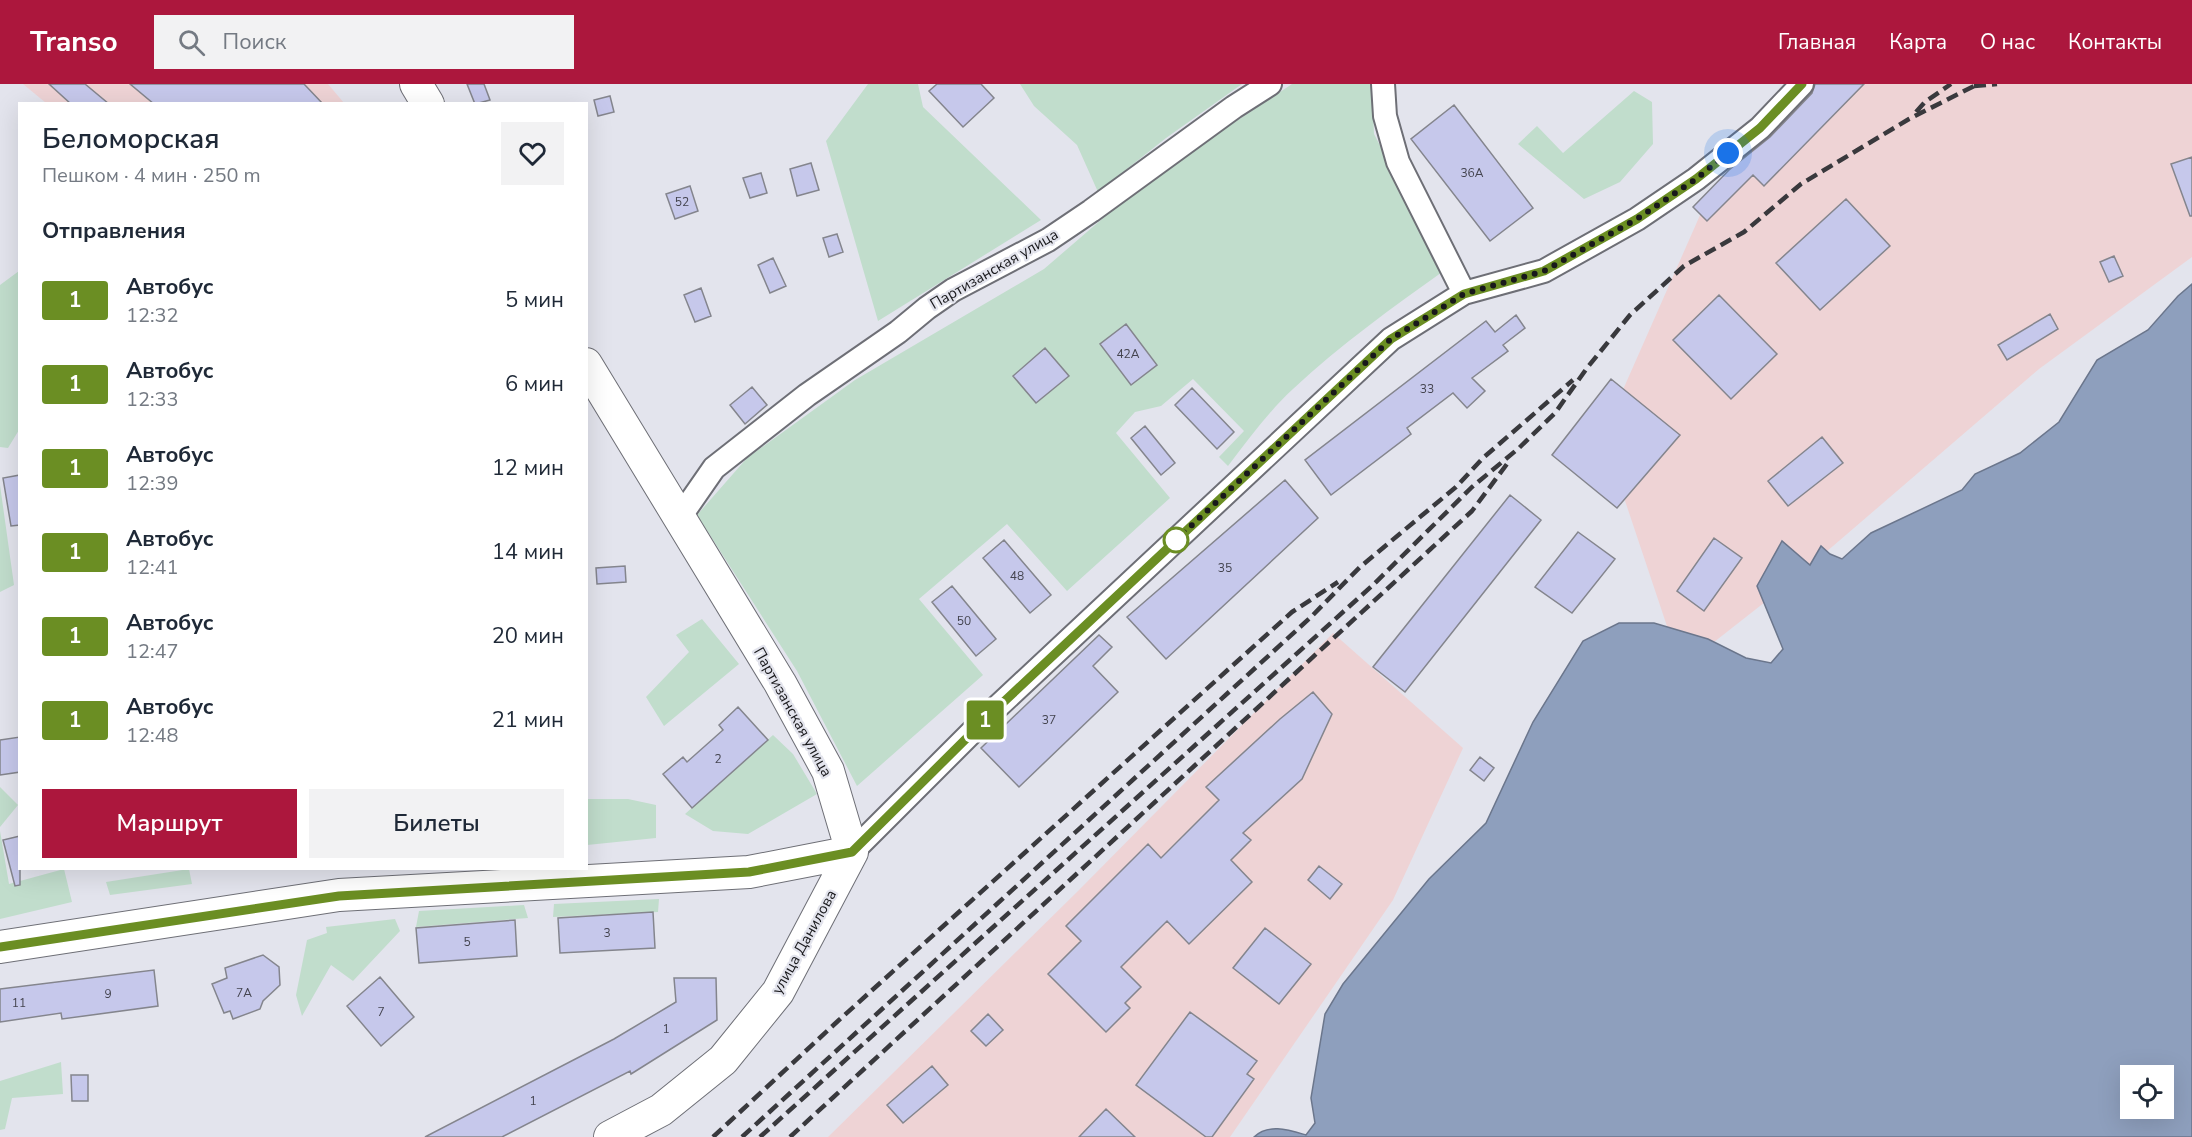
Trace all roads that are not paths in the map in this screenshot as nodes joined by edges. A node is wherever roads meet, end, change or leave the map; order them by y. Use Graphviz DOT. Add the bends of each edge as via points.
graph roads {
  1 [pos="416,84"];
  2 [pos="1270,84"];
  3 [pos="1383,84"];
  4 [pos="1802,84"];
  5 [pos="427,102"];
  6 [pos="1464,294"];
  7 [pos="588,367"];
  8 [pos="680,517"];
  9 [pos="852,852"];
  10 [pos="0,946"];
  11 [pos="610,1137"];
  1 -- 5 [label="main road"];
  2 -- 8 [label="street, Партизанская улица" via="1091,212 953,290 807,395 714,468"];
  3 -- 6 [label="street" via="1385,116 1398,162"];
  4 -- 6 [label="street" via="1760,128 1637,219 1544,271"];
  6 -- 9 [label="street" via="1391,339 994,711"];
  7 -- 8 [label="main road, Партизанская улица"];
  8 -- 9 [label="main road, Партизанская улица" via="828,771"];
  9 -- 10 [label="main road" via="749,872 339,896"];
  9 -- 11 [label="main road, улица Данилова" via="778,992 723,1060 661,1110"];
}
